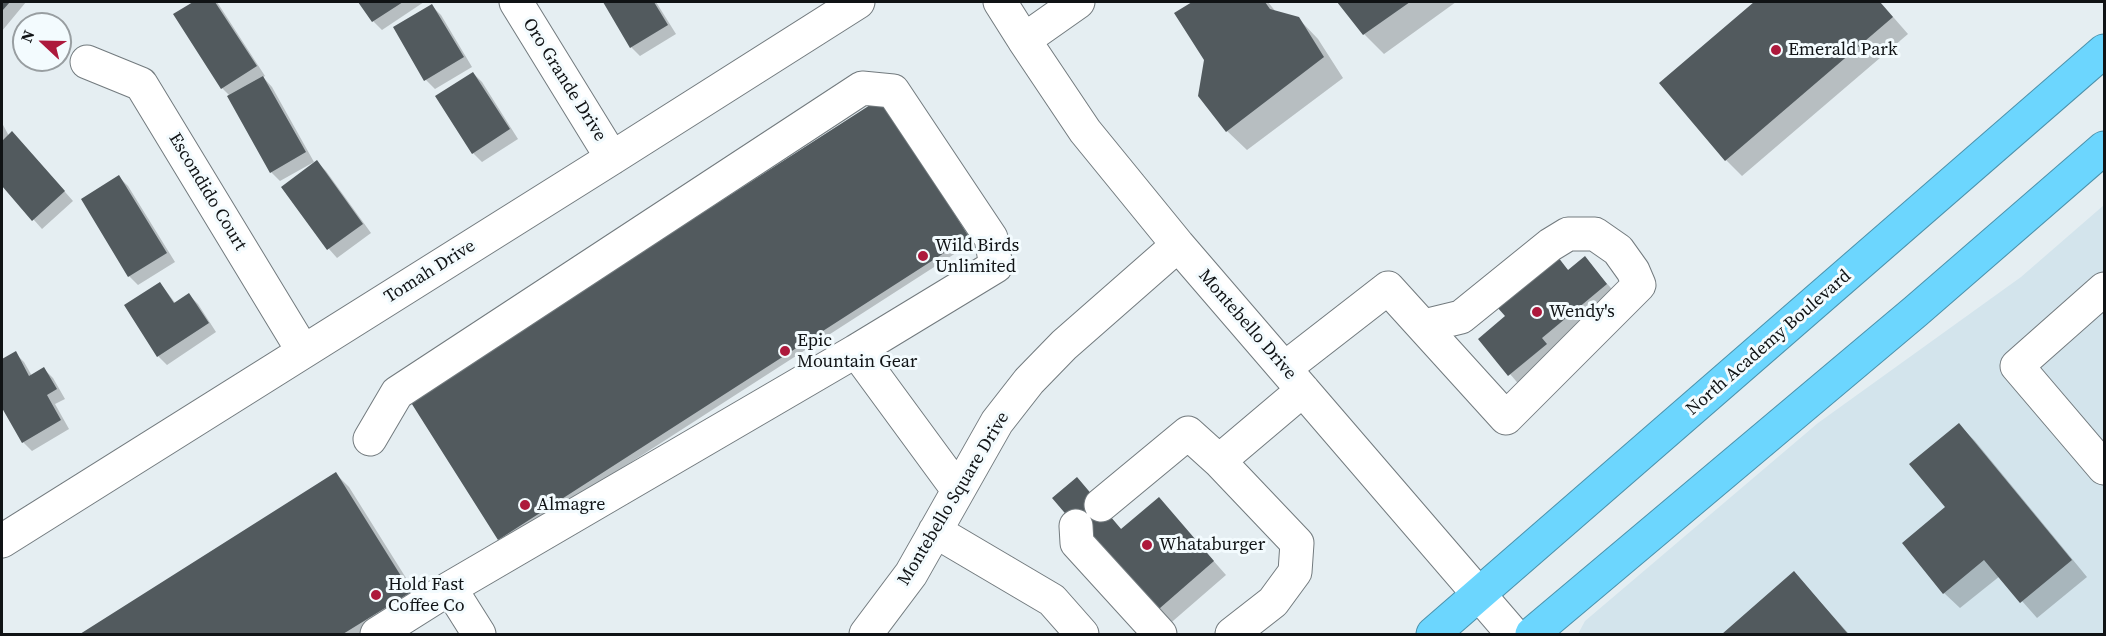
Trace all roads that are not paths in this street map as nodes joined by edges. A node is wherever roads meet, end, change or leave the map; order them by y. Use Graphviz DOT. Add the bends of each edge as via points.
graph roads {
  1 [pos="516,2"];
  2 [pos="858,2"];
  3 [pos="1000,2"];
  4 [pos="1078,2"];
  5 [pos="1024,40"];
  6 [pos="2104,51"];
  7 [pos="87,62"];
  8 [pos="2104,148"];
  9 [pos="612,158"];
  10 [pos="1178,245"];
  11 [pos="2104,289"];
  12 [pos="1424,326"];
  13 [pos="303,351"];
  14 [pos="856,351"];
  15 [pos="1294,379"];
  16 [pos="370,439"];
  17 [pos="1219,461"];
  18 [pos="2104,468"];
  19 [pos="958,490"];
  20 [pos="1101,505"];
  21 [pos="1076,526"];
  22 [pos="935,531"];
  23 [pos="2,541"];
  24 [pos="450,588"];
  25 [pos="1479,594"];
  26 [pos="377,634"];
  27 [pos="479,634"];
  28 [pos="866,634"];
  29 [pos="1083,634"];
  30 [pos="1160,634"];
  31 [pos="1232,634"];
  32 [pos="1433,634"];
  33 [pos="1513,634"];
  34 [pos="1532,634"];
  1 -- 9 [label="street, Oro Grande Drive"];
  2 -- 9 [label="street, Tomah Drive"];
  3 -- 5 [label="street, Montebello Drive"];
  4 -- 5 [label="street"];
  5 -- 10 [label="street, Montebello Drive" via="1085,131"];
  6 -- 25 [label="highway, North Academy Boulevard"];
  7 -- 13 [label="street, Escondido Court" via="141,84"];
  8 -- 34 [label="highway"];
  9 -- 13 [label="street, Tomah Drive"];
  10 -- 15 [label="street, Montebello Drive"];
  10 -- 19 [label="street, Montebello Square Drive" via="1029,381 997,422"];
  11 -- 18 [label="street" via="2017,366"];
  12 -- 12 [label="street" via="1506,418 1639,285 1618,250 1594,234 1568,234 1461,317"];
  12 -- 15 [label="street" via="1388,288"];
  13 -- 23 [label="street, Tomah Drive"];
  14 -- 16 [label="street" via="996,266 991,238 893,91 862,88 397,393"];
  14 -- 19 [label="street"];
  14 -- 24 [label="street"];
  15 -- 17 [label="street"];
  15 -- 25 [label="street, Montebello Drive"];
  17 -- 20 [label="street" via="1188,433"];
  17 -- 31 [label="street" via="1297,543 1295,572 1279,595"];
  19 -- 22 [label="street, Montebello Square Drive"];
  21 -- 30 [label="street" via="1077,543"];
  22 -- 28 [label="street, Montebello Square Drive" via="911,574"];
  22 -- 29 [label="street" via="1052,600"];
  24 -- 26 [label="street"];
  24 -- 27 [label="street"];
  25 -- 32 [label="highway, North Academy Boulevard"];
  25 -- 33 [label="street, Montebello Drive"];
}
